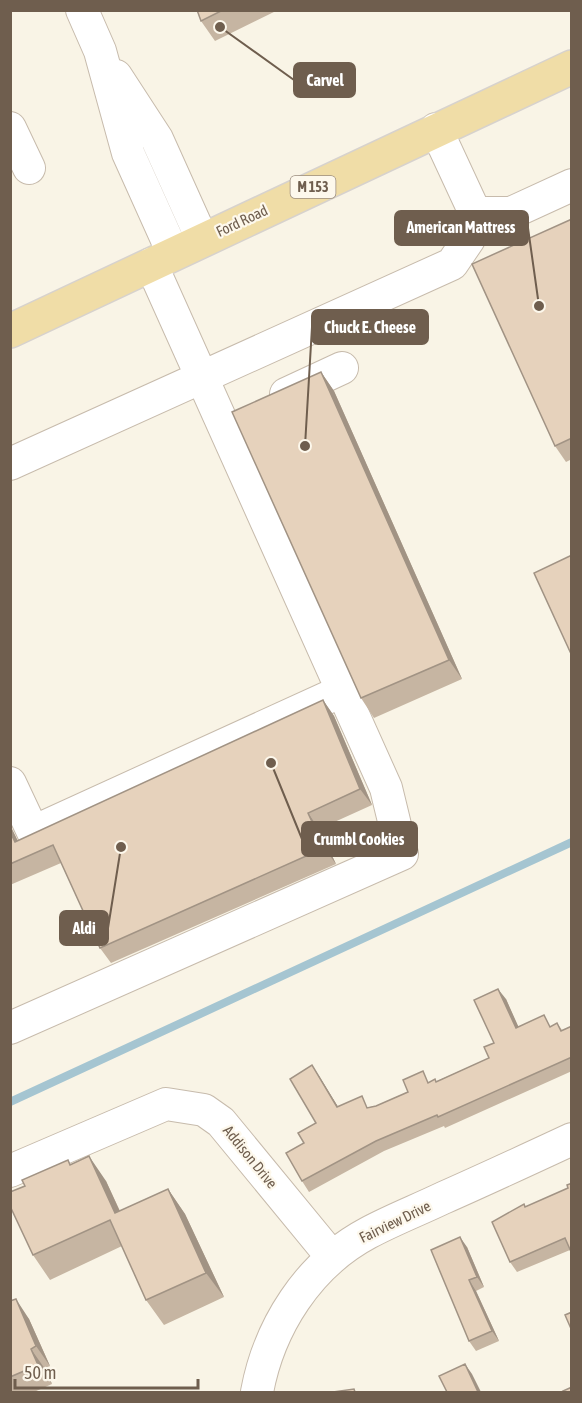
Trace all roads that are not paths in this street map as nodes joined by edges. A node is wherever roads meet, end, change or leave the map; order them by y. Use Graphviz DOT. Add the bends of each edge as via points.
graph roads {
  1 [pos="82,10"];
  2 [pos="100,51"];
  3 [pos="571,68"];
  4 [pos="10,128"];
  5 [pos="436,129"];
  6 [pos="29,168"];
  7 [pos="572,185"];
  8 [pos="475,213"];
  9 [pos="202,239"];
  10 [pos="162,259"];
  11 [pos="10,331"];
  12 [pos="342,368"];
  13 [pos="201,376"];
  14 [pos="241,415"];
  15 [pos="10,464"];
  16 [pos="342,691"];
  17 [pos="10,783"];
  18 [pos="10,1028"];
  19 [pos="572,1139"];
  20 [pos="10,1171"];
  21 [pos="332,1257"];
  22 [pos="257,1392"];
  1 -- 2 [label="street"];
  2 -- 9 [label="street" via="157,139"];
  2 -- 10 [label="street"];
  3 -- 5 [label="main road, Ford Road / M 153"];
  4 -- 6 [label="street"];
  5 -- 8 [label="street"];
  5 -- 9 [label="main road, Ford Road / M 153"];
  7 -- 8 [label="street" via="511,213"];
  8 -- 13 [label="street" via="469,239 452,264"];
  9 -- 10 [label="main road, Ford Road / M 153"];
  10 -- 11 [label="main road, Ford Road / M 153"];
  10 -- 13 [label="street"];
  12 -- 14 [label="street"];
  13 -- 14 [label="street"];
  13 -- 15 [label="street"];
  14 -- 16 [label="street"];
  16 -- 17 [label="street" via="33,832"];
  16 -- 18 [label="street" via="386,788 402,854"];
  19 -- 21 [label="street, Fairview Drive" via="366,1233"];
  20 -- 21 [label="street, Addison Drive" via="153,1108 182,1104 204,1110 221,1122"];
  21 -- 22 [label="street, Fairview Drive" via="305,1285 279,1325"];
}
